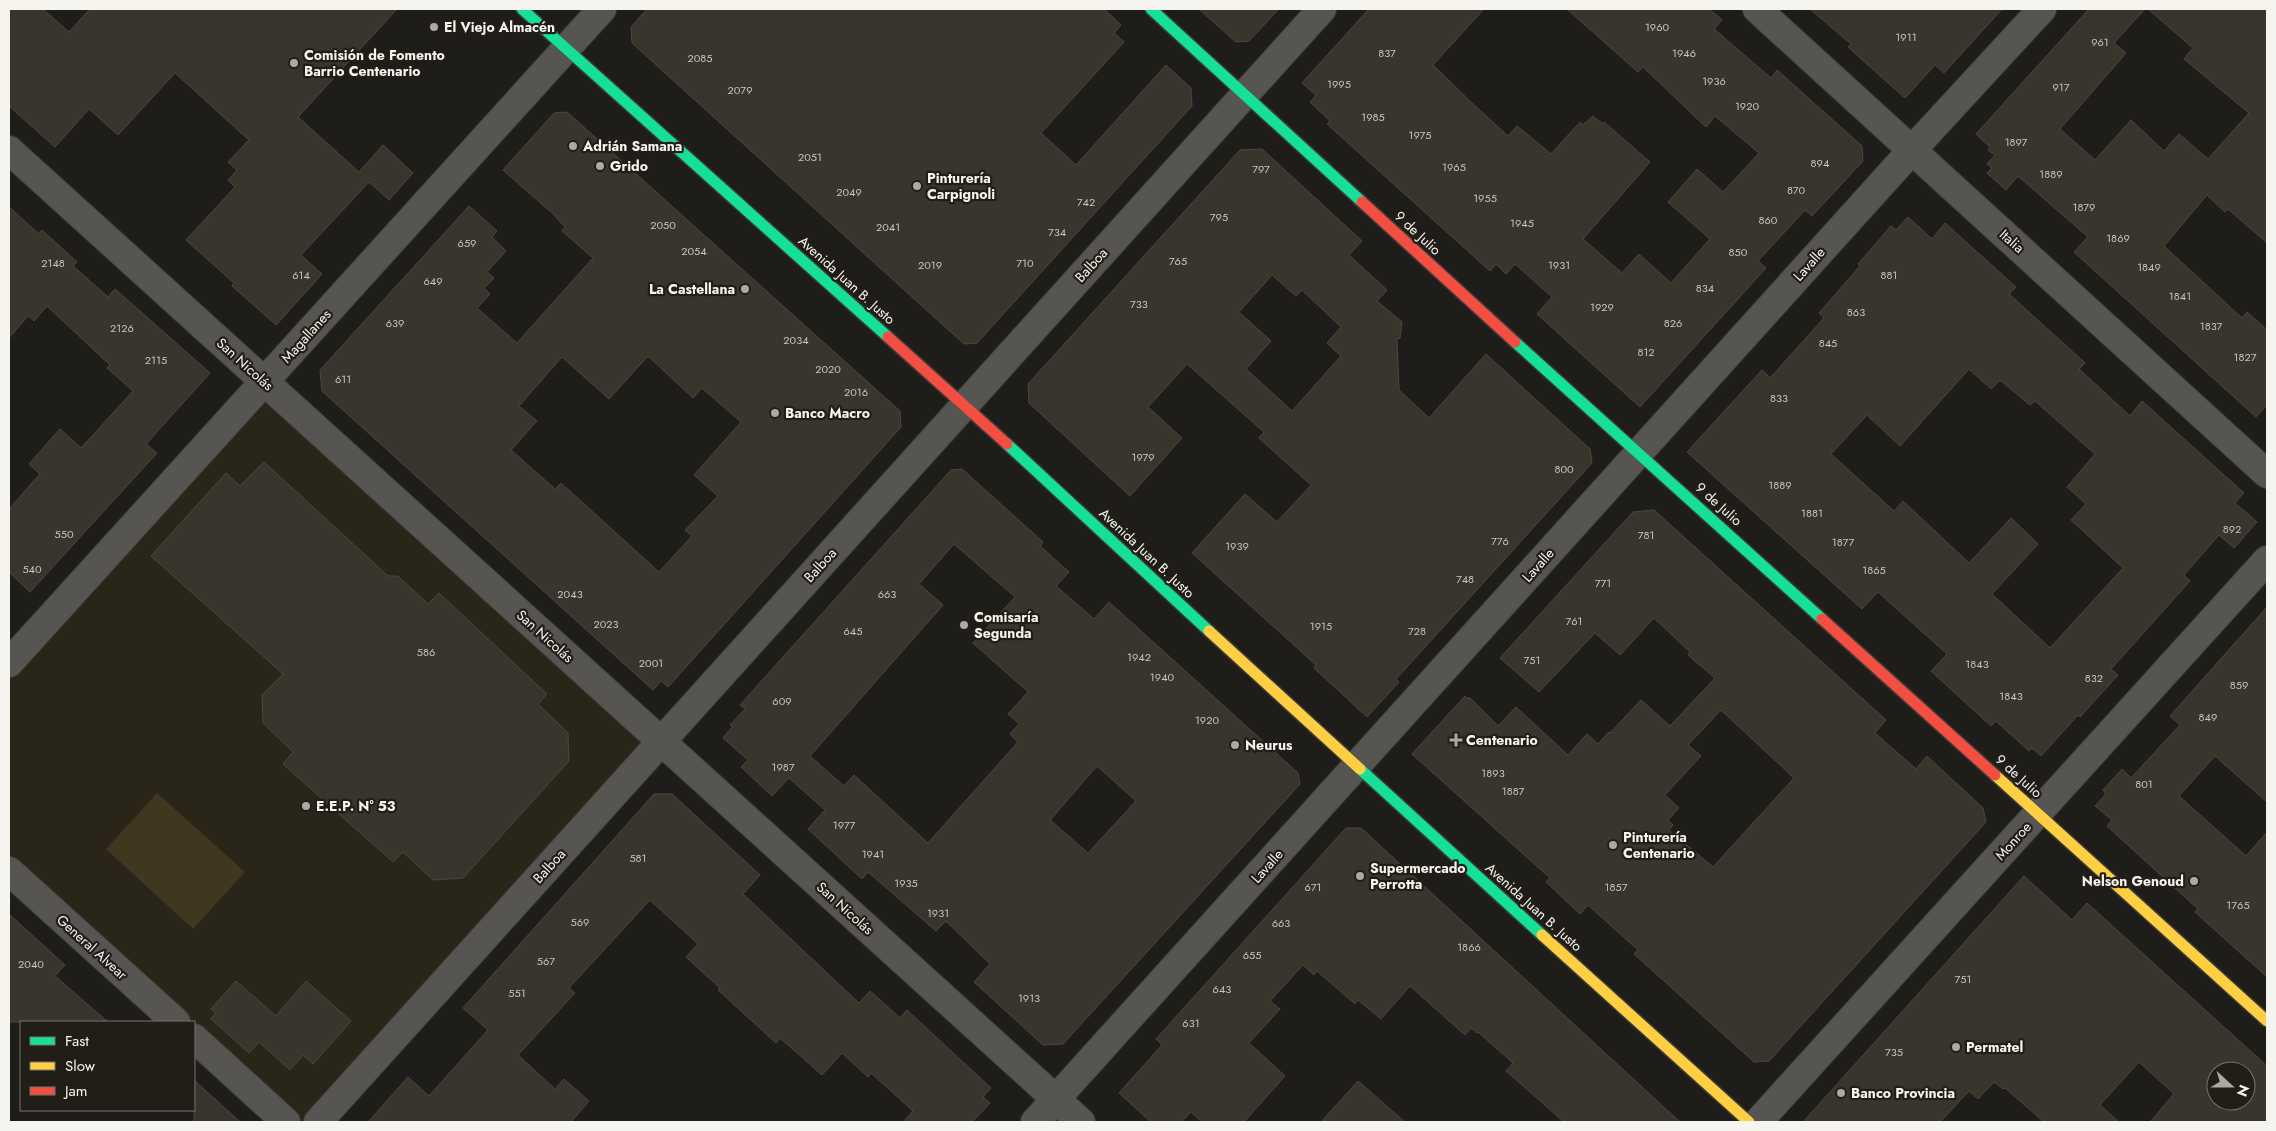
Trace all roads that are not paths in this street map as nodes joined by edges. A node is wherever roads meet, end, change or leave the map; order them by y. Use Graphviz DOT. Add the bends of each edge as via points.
graph roads {
  1 [pos="522,9"];
  2 [pos="602,9"];
  3 [pos="1151,9"];
  4 [pos="1322,9"];
  5 [pos="1757,9"];
  6 [pos="2042,9"];
  7 [pos="566,49"];
  8 [pos="1245,94"];
  9 [pos="9,150"];
  10 [pos="1912,150"];
  11 [pos="264,382"];
  12 [pos="964,406"];
  13 [pos="1639,452"];
  14 [pos="2267,474"];
  15 [pos="2267,560"];
  16 [pos="9,663"];
  17 [pos="661,741"];
  18 [pos="1357,767"];
  19 [pos="2038,814"];
  20 [pos="9,871"];
  21 [pos="175,1021"];
  22 [pos="2267,1021"];
  23 [pos="195,1039"];
  24 [pos="1056,1099"];
  25 [pos="286,1122"];
  26 [pos="318,1122"];
  27 [pos="1035,1122"];
  28 [pos="1081,1122"];
  29 [pos="1749,1122"];
  30 [pos="1758,1122"];
  1 -- 7 [label="main road, Avenida Juan B. Justo"];
  2 -- 7 [label="street, Magallanes"];
  3 -- 8 [label="main road, 9 de Julio"];
  4 -- 8 [label="street, Balboa"];
  5 -- 10 [label="street, Italia"];
  6 -- 10 [label="street, Lavalle"];
  7 -- 11 [label="street, Magallanes"];
  7 -- 12 [label="main road, Avenida Juan B. Justo"];
  8 -- 12 [label="street, Balboa"];
  8 -- 13 [label="main road, 9 de Julio"];
  9 -- 11 [label="street, San Nicolás"];
  10 -- 13 [label="street, Lavalle"];
  10 -- 14 [label="street, Italia"];
  11 -- 16 [label="street, Magallanes"];
  11 -- 17 [label="street, San Nicolás"];
  12 -- 17 [label="street, Balboa"];
  12 -- 18 [label="main road, Avenida Juan B. Justo"];
  13 -- 18 [label="street, Lavalle"];
  13 -- 19 [label="main road, 9 de Julio"];
  15 -- 19 [label="street, Monroe"];
  17 -- 24 [label="street, San Nicolás"];
  17 -- 26 [label="street, Balboa"];
  18 -- 24 [label="street, Lavalle"];
  18 -- 29 [label="main road, Avenida Juan B. Justo"];
  19 -- 22 [label="main road, 9 de Julio"];
  19 -- 30 [label="street, Monroe"];
  20 -- 21 [label="street, General Alvear"];
  23 -- 25 [label="street"];
  24 -- 27 [label="street, Lavalle"];
  24 -- 28 [label="street, San Nicolás"];
}
